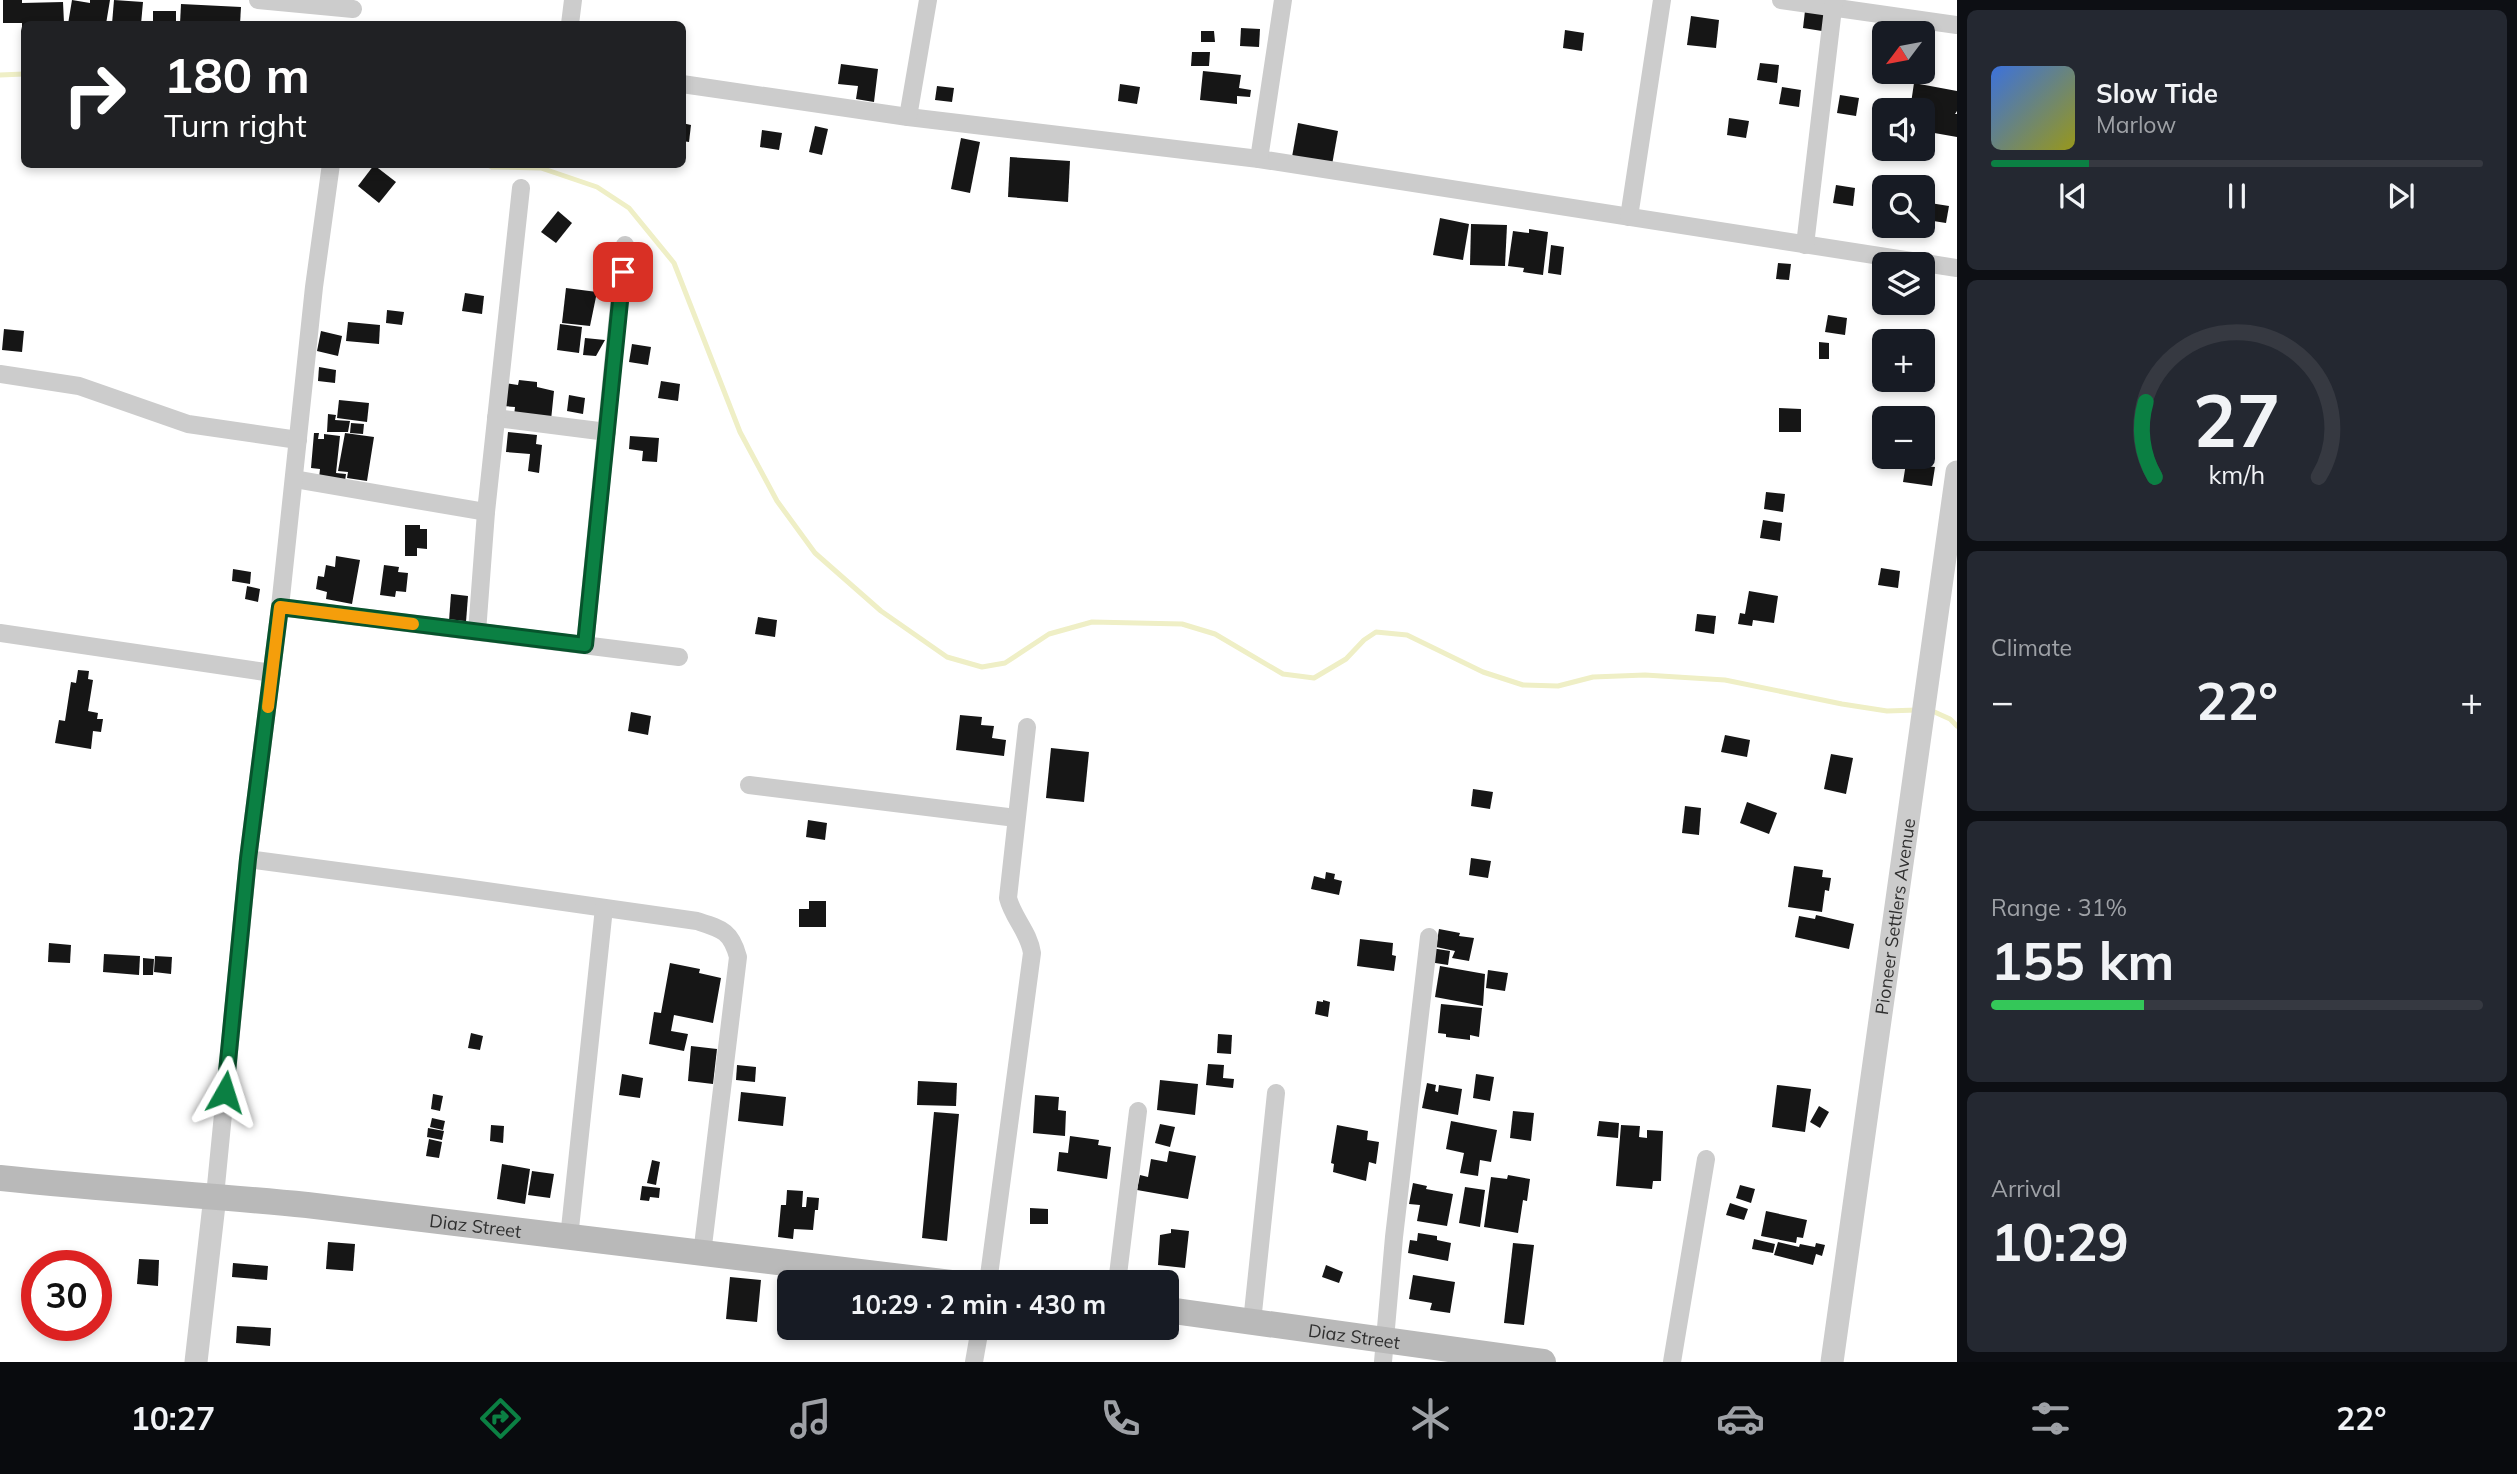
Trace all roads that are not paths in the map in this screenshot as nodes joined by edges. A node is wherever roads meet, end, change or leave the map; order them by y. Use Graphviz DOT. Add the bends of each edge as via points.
graph roads {
  1 [pos="258,0"];
  2 [pos="269,0"];
  3 [pos="573,0"];
  4 [pos="928,0"];
  5 [pos="1283,0"];
  6 [pos="1662,0"];
  7 [pos="1781,0"];
  8 [pos="1834,3"];
  9 [pos="352,11"];
  10 [pos="570,21"];
  11 [pos="1957,25"];
  12 [pos="686,85"];
  13 [pos="908,117"];
  14 [pos="1259,159"];
  15 [pos="330,168"];
  16 [pos="521,188"];
  17 [pos="1629,217"];
  18 [pos="1805,245"];
  19 [pos="625,246"];
  20 [pos="1957,268"];
  21 [pos="0,373"];
  22 [pos="496,418"];
  23 [pos="607,432"];
  24 [pos="298,440"];
  25 [pos="1957,472"];
  26 [pos="294,480"];
  27 [pos="486,512"];
  28 [pos="1952,535"];
  29 [pos="280,607"];
  30 [pos="477,632"];
  31 [pos="0,633"];
  32 [pos="585,645"];
  33 [pos="680,657"];
  34 [pos="272,673"];
  35 [pos="1027,727"];
  36 [pos="749,785"];
  37 [pos="1016,818"];
  38 [pos="248,859"];
  39 [pos="604,908"];
  40 [pos="1429,937"];
  41 [pos="1276,1093"];
  42 [pos="1138,1111"];
  43 [pos="1706,1159"];
  44 [pos="0,1178"];
  45 [pos="215,1196"];
  46 [pos="569,1238"];
  47 [pos="702,1254"];
  48 [pos="839,1270"];
  49 [pos="990,1270"];
  50 [pos="1119,1270"];
  51 [pos="1179,1312"];
  52 [pos="1252,1322"];
  53 [pos="978,1340"];
  54 [pos="1384,1352"];
  55 [pos="196,1362"];
  56 [pos="974,1362"];
  57 [pos="1543,1362"];
  58 [pos="1672,1362"];
  59 [pos="1832,1362"];
  1 -- 2 [label="street"];
  2 -- 9 [label="street"];
  3 -- 10 [label="street"];
  4 -- 13 [label="street"];
  5 -- 14 [label="street"];
  6 -- 17 [label="street"];
  7 -- 8 [label="street"];
  8 -- 11 [label="street"];
  8 -- 18 [label="street"];
  12 -- 13 [label="street"];
  13 -- 14 [label="street"];
  14 -- 17 [label="street"];
  15 -- 24 [label="street"];
  16 -- 22 [label="street"];
  17 -- 18 [label="street"];
  18 -- 20 [label="street"];
  19 -- 23 [label="street"];
  21 -- 24 [label="street" via="79,386 188,424"];
  22 -- 23 [label="street"];
  22 -- 27 [label="street"];
  23 -- 32 [label="street"];
  24 -- 26 [label="street"];
  25 -- 28 [label="street, Pioneer Settlers Avenue"];
  26 -- 27 [label="street"];
  26 -- 29 [label="street"];
  27 -- 30 [label="street"];
  28 -- 59 [label="street, Pioneer Settlers Avenue" via="1920,728"];
  29 -- 30 [label="street"];
  29 -- 34 [label="street"];
  30 -- 32 [label="street"];
  31 -- 34 [label="street"];
  32 -- 33 [label="street"];
  34 -- 38 [label="street"];
  35 -- 37 [label="street"];
  36 -- 37 [label="street"];
  37 -- 49 [label="street" via="1008,898 1032,953"];
  38 -- 39 [label="street"];
  38 -- 45 [label="street"];
  39 -- 46 [label="street"];
  39 -- 47 [label="street" via="721,928 733,940 738,957"];
  40 -- 54 [label="street"];
  41 -- 52 [label="street"];
  42 -- 50 [label="street"];
  43 -- 58 [label="street"];
  44 -- 45 [label="main road, Diaz Street"];
  45 -- 46 [label="main road, Diaz Street"];
  45 -- 55 [label="street"];
  46 -- 47 [label="main road, Diaz Street"];
  47 -- 48 [label="main road, Diaz Street"];
  51 -- 52 [label="main road, Diaz Street"];
  52 -- 54 [label="main road, Diaz Street"];
  53 -- 56 [label="street"];
  54 -- 57 [label="main road, Diaz Street"];
}
